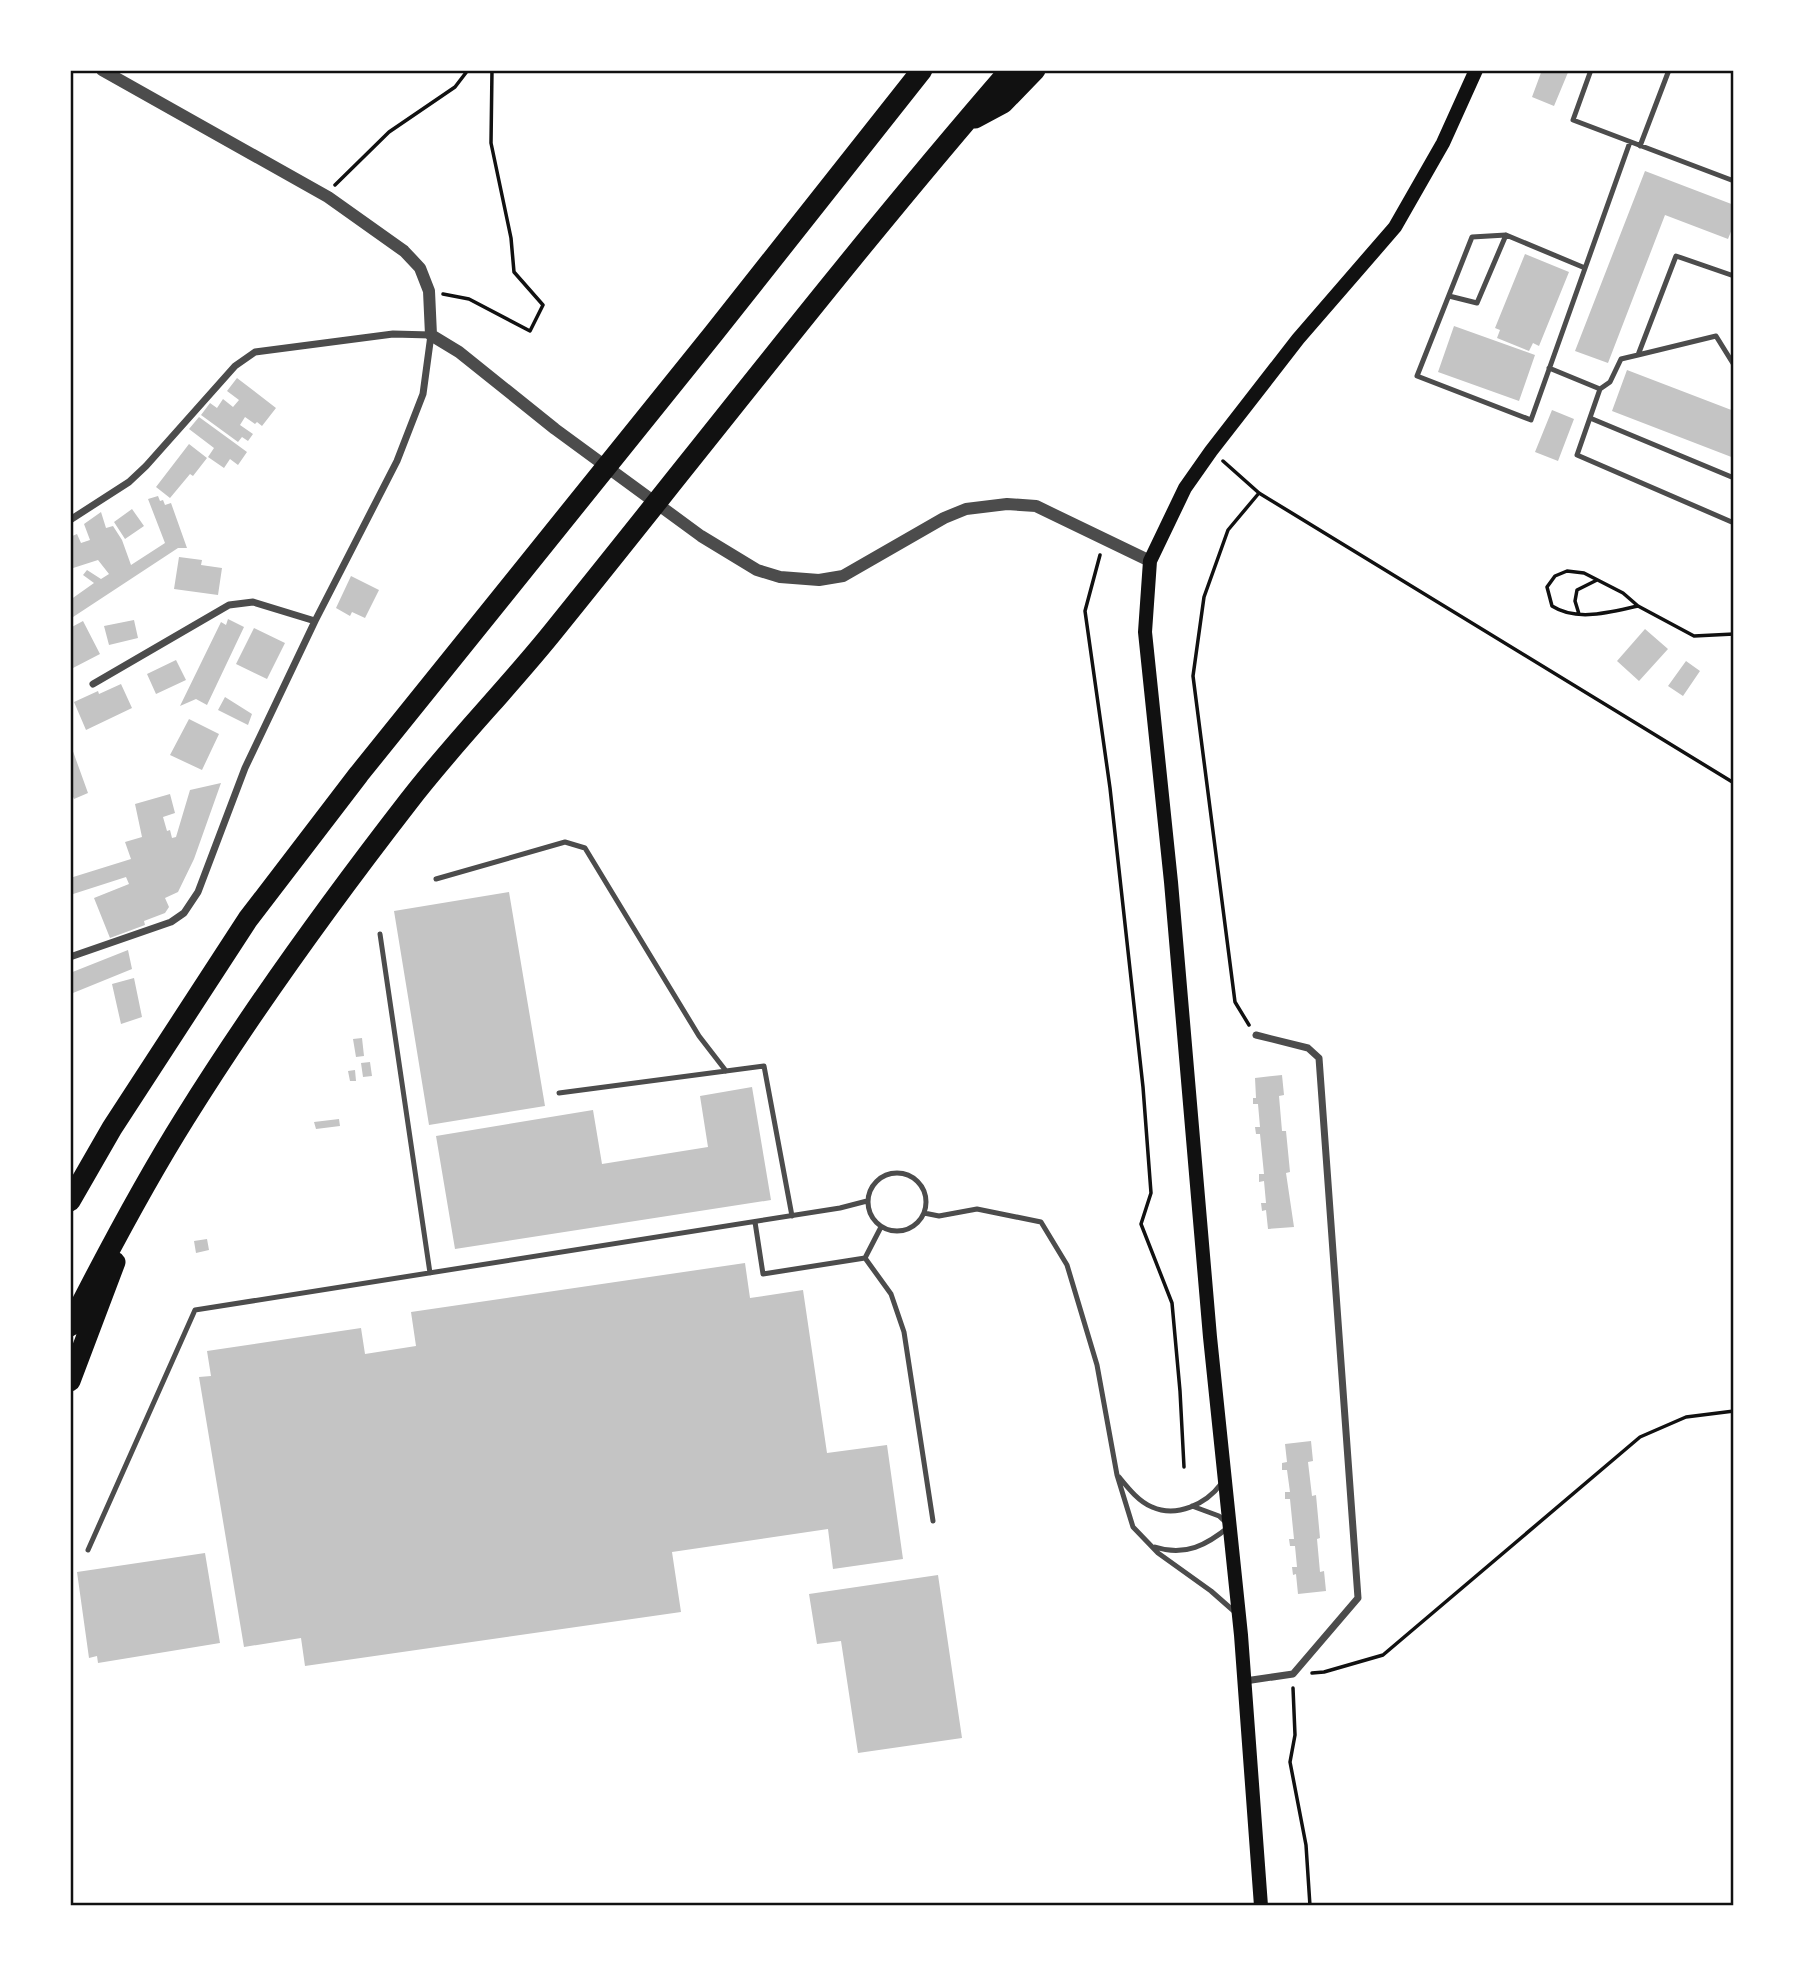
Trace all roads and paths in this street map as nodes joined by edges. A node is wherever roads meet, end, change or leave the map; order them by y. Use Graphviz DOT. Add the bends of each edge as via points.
graph roads {
  1 [pos="102,70"];
  2 [pos="468,70"];
  3 [pos="492,70"];
  4 [pos="922,70"];
  5 [pos="1010,70"];
  6 [pos="1035,70"];
  7 [pos="1476,70"];
  8 [pos="1591,70"];
  9 [pos="1669,70"];
  10 [pos="964,123"];
  11 [pos="1630,142"];
  12 [pos="1640,146"];
  13 [pos="1734,181"];
  14 [pos="328,197"];
  15 [pos="1506,235"];
  16 [pos="1585,268"];
  17 [pos="1734,276"];
  18 [pos="429,291"];
  19 [pos="1448,296"];
  20 [pos="430,335"];
  21 [pos="1638,355"];
  22 [pos="1734,365"];
  23 [pos="1549,368"];
  24 [pos="1600,389"];
  25 [pos="1590,418"];
  26 [pos="1211,451"];
  27 [pos="1734,478"];
  28 [pos="1259,493"];
  29 [pos="70,520"];
  30 [pos="1734,523"];
  31 [pos="1105,540"];
  32 [pos="1150,561"];
  33 [pos="1597,580"];
  34 [pos="1638,606"];
  35 [pos="1579,614"];
  36 [pos="315,621"];
  37 [pos="1734,634"];
  38 [pos="93,684"];
  39 [pos="1734,783"];
  40 [pos="436,879"];
  41 [pos="380,934"];
  42 [pos="70,957"];
  43 [pos="1256,1035"];
  44 [pos="726,1071"];
  45 [pos="559,1093"];
  46 [pos="141,1194"];
  47 [pos="70,1201"];
  48 [pos="867,1201"];
  49 [pos="924,1213"];
  50 [pos="792,1216"];
  51 [pos="755,1222"];
  52 [pos="881,1227"];
  53 [pos="865,1258"];
  54 [pos="430,1273"];
  55 [pos="70,1326"];
  56 [pos="70,1381"];
  57 [pos="1734,1411"];
  58 [pos="1184,1467"];
  59 [pos="1117,1475"];
  60 [pos="1225,1476"];
  61 [pos="1142,1502"];
  62 [pos="1192,1506"];
  63 [pos="1128,1509"];
  64 [pos="933,1521"];
  65 [pos="1230,1526"];
  66 [pos="1149,1544"];
  67 [pos="88,1550"];
  68 [pos="1239,1617"];
  69 [pos="1293,1674"];
  70 [pos="1245,1681"];
  71 [pos="1261,1906"];
  72 [pos="1310,1906"];
  1 -- 14 [label="street"];
  2 -- 14 [label="path" via="455,87 389,132 336,183"];
  3 -- 18 [label="path" via="491,143 514,272 543,305 530,331 469,299"];
  4 -- 47 [label="highway" via="248,919"];
  5 -- 10 [label="highway"];
  6 -- 10 [label="highway" via="1003,103"];
  7 -- 26 [label="main road" via="1443,143 1395,227 1298,339"];
  8 -- 11 [label="lane" via="1573,120"];
  9 -- 12 [label="lane"];
  10 -- 46 [label="highway" via="554,631 411,798 255,1011"];
  11 -- 12 [label="lane"];
  11 -- 16 [label="lane"];
  12 -- 13 [label="lane"];
  14 -- 18 [label="street" via="404,251 420,268"];
  15 -- 16 [label="lane"];
  15 -- 19 [label="lane" via="1472,237"];
  15 -- 19 [label="lane" via="1477,303"];
  16 -- 23 [label="lane"];
  17 -- 21 [label="lane" via="1676,256"];
  18 -- 20 [label="street"];
  19 -- 23 [label="lane" via="1417,376 1531,420"];
  20 -- 29 [label="street" via="393,334 255,352 235,366 129,482"];
  20 -- 31 [label="street" via="459,352 701,536 757,570 780,577 819,580 843,576 944,518 966,509 1007,504 1036,506"];
  20 -- 36 [label="street" via="423,394 397,461"];
  21 -- 22 [label="lane" via="1716,336"];
  21 -- 24 [label="lane" via="1621,359 1610,383"];
  23 -- 24 [label="lane"];
  24 -- 25 [label="lane"];
  25 -- 27 [label="lane"];
  25 -- 30 [label="lane" via="1577,455"];
  26 -- 28 [label="path"];
  26 -- 32 [label="main road" via="1185,488"];
  28 -- 39 [label="path"];
  28 -- 43 [label="path" via="1228,530 1204,597 1193,676 1235,1002"];
  31 -- 32 [label="street"];
  31 -- 58 [label="path" via="1085,611 1143,1087 1151,1192 1141,1224 1172,1303"];
  32 -- 60 [label="main road" via="1145,632"];
  33 -- 34 [label="path"];
  33 -- 35 [label="path" via="1577,590"];
  33 -- 35 [label="path" via="1567,571 1555,576 1547,587 1552,606"];
  34 -- 35 [label="path"];
  34 -- 37 [label="path" via="1694,636"];
  36 -- 38 [label="street" via="253,602 229,605"];
  36 -- 42 [label="street" via="245,768 198,892 184,914"];
  40 -- 44 [label="lane" via="565,842 585,848 699,1036"];
  41 -- 54 [label="lane"];
  43 -- 69 [label="street" via="1308,1048 1319,1058 1359,1598"];
  44 -- 45 [label="lane"];
  44 -- 50 [label="lane" via="764,1066"];
  46 -- 55 [label="highway"];
  46 -- 56 [label="highway"];
  48 -- 49 [label="lane" via="875,1182 903,1173 920,1184"];
  48 -- 50 [label="lane"];
  48 -- 52 [label="lane" via="873,1220"];
  49 -- 52 [label="lane" via="911,1228 891,1231"];
  49 -- 59 [label="lane" via="939,1216 977,1209 1041,1222 1067,1265 1097,1365"];
  50 -- 51 [label="lane"];
  51 -- 53 [label="lane" via="763,1274"];
  51 -- 54 [label="lane"];
  52 -- 53 [label="lane"];
  53 -- 64 [label="lane" via="891,1294 904,1332"];
  54 -- 67 [label="lane" via="195,1310"];
  57 -- 69 [label="path" via="1686,1417 1640,1437 1382,1655 1324,1672"];
  59 -- 61 [label="lane"];
  59 -- 63 [label="lane"];
  60 -- 62 [label="lane" via="1216,1491"];
  60 -- 65 [label="main road"];
  61 -- 62 [label="lane" via="1170,1511"];
  61 -- 63 [label="lane" via="1134,1501"];
  62 -- 65 [label="lane" via="1219,1516"];
  63 -- 66 [label="lane" via="1133,1527"];
  65 -- 66 [label="lane" via="1186,1551 1171,1552"];
  65 -- 68 [label="main road"];
  66 -- 68 [label="lane"];
  68 -- 70 [label="main road"];
  69 -- 70 [label="street"];
  69 -- 72 [label="path" via="1295,1735 1290,1762 1306,1845"];
  70 -- 71 [label="main road"];
}
